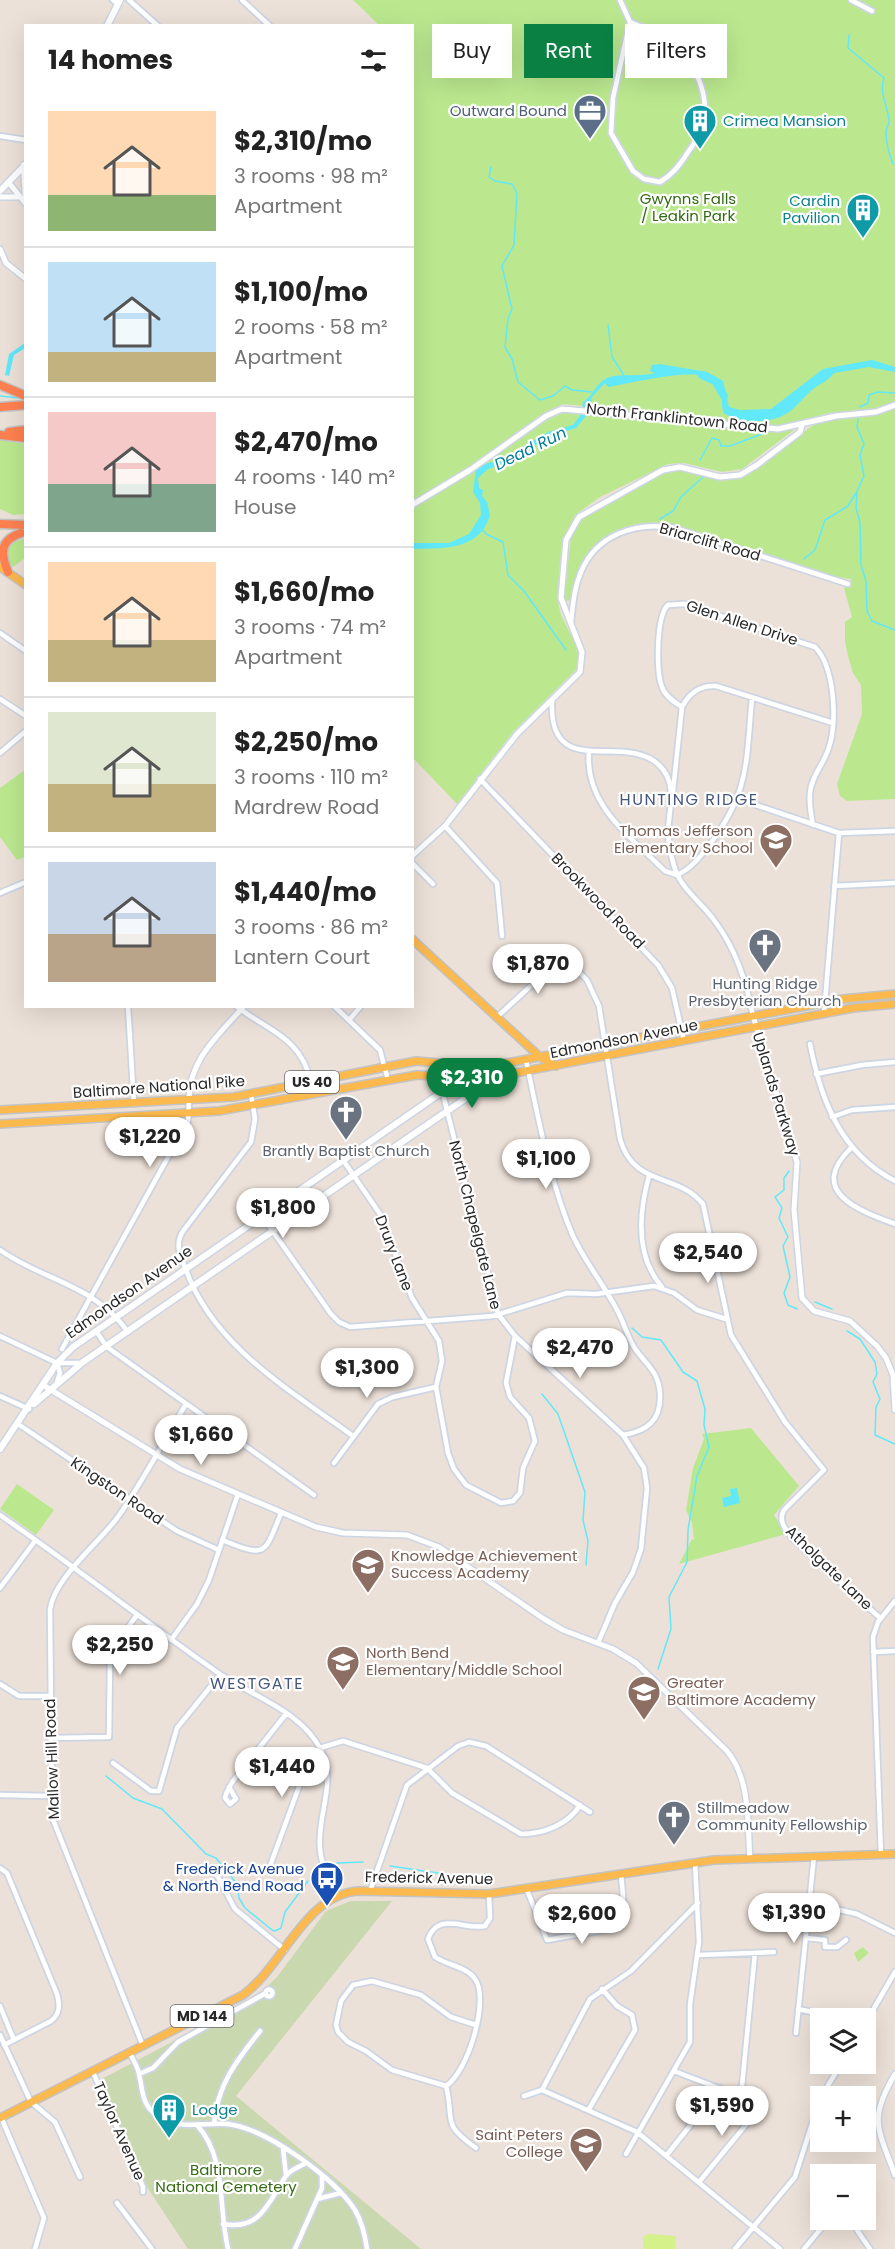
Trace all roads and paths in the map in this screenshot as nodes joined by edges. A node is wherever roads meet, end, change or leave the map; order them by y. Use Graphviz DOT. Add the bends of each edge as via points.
graph roads {
  1 [pos="129,0"];
  2 [pos="242,0"];
  3 [pos="620,0"];
  4 [pos="851,0"];
  5 [pos="117,1"];
  6 [pos="872,11"];
  7 [pos="630,22"];
  8 [pos="108,24"];
  9 [pos="156,24"];
  10 [pos="268,24"];
  11 [pos="0,136"];
  12 [pos="24,140"];
  13 [pos="24,165"];
  14 [pos="9,183"];
  15 [pos="0,191"];
  16 [pos="0,197"];
  17 [pos="24,200"];
  18 [pos="0,250"];
  19 [pos="24,277"];
  20 [pos="0,385"];
  21 [pos="24,395"];
  22 [pos="24,405"];
  23 [pos="895,405"];
  24 [pos="0,407"];
  25 [pos="801,428"];
  26 [pos="24,430"];
  27 [pos="0,434"];
  28 [pos="24,438"];
  29 [pos="414,504"];
  30 [pos="0,524"];
  31 [pos="24,530"];
  32 [pos="0,537"];
  33 [pos="4,570"];
  34 [pos="24,584"];
  35 [pos="848,584"];
  36 [pos="570,625"];
  37 [pos="0,633"];
  38 [pos="24,650"];
  39 [pos="752,698"];
  40 [pos="0,699"];
  41 [pos="552,700"];
  42 [pos="682,707"];
  43 [pos="24,716"];
  44 [pos="833,723"];
  45 [pos="24,733"];
  46 [pos="589,751"];
  47 [pos="0,753"];
  48 [pos="480,779"];
  49 [pos="672,797"];
  50 [pos="738,799"];
  51 [pos="813,825"];
  52 [pos="445,826"];
  53 [pos="895,831"];
  54 [pos="839,833"];
  55 [pos="414,854"];
  56 [pos="414,865"];
  57 [pos="677,875"];
  58 [pos="24,883"];
  59 [pos="895,883"];
  60 [pos="433,884"];
  61 [pos="834,886"];
  62 [pos="0,893"];
  63 [pos="502,936"];
  64 [pos="414,944"];
  65 [pos="895,994"];
  66 [pos="824,1003"];
  67 [pos="895,1004"];
  68 [pos="128,1008"];
  69 [pos="240,1008"];
  70 [pos="336,1008"];
  71 [pos="359,1008"];
  72 [pos="824,1014"];
  73 [pos="753,1016"];
  74 [pos="497,1017"];
  75 [pos="349,1020"];
  76 [pos="756,1027"];
  77 [pos="682,1030"];
  78 [pos="684,1041"];
  79 [pos="810,1044"];
  80 [pos="605,1045"];
  81 [pos="607,1056"];
  82 [pos="540,1057"];
  83 [pos="526,1060"];
  84 [pos="435,1062"];
  85 [pos="895,1062"];
  86 [pos="496,1066"];
  87 [pos="556,1066"];
  88 [pos="385,1067"];
  89 [pos="529,1071"];
  90 [pos="519,1073"];
  91 [pos="816,1074"];
  92 [pos="438,1075"];
  93 [pos="388,1080"];
  94 [pos="461,1080"];
  95 [pos="311,1082"];
  96 [pos="442,1092"];
  97 [pos="251,1094"];
  98 [pos="189,1101"];
  99 [pos="134,1104"];
  100 [pos="253,1106"];
  101 [pos="895,1107"];
  102 [pos="0,1110"];
  103 [pos="447,1112"];
  104 [pos="189,1114"];
  105 [pos="832,1117"];
  106 [pos="0,1124"];
  107 [pos="852,1148"];
  108 [pos="343,1160"];
  109 [pos="354,1175"];
  110 [pos="649,1176"];
  111 [pos="895,1180"];
  112 [pos="262,1216"];
  113 [pos="895,1224"];
  114 [pos="273,1232"];
  115 [pos="0,1250"];
  116 [pos="186,1269"];
  117 [pos="653,1274"];
  118 [pos="192,1287"];
  119 [pos="645,1287"];
  120 [pos="662,1287"];
  121 [pos="606,1292"];
  122 [pos="92,1298"];
  123 [pos="498,1314"];
  124 [pos="117,1317"];
  125 [pos="726,1318"];
  126 [pos="428,1322"];
  127 [pos="96,1331"];
  128 [pos="128,1332"];
  129 [pos="0,1336"];
  130 [pos="515,1336"];
  131 [pos="106,1347"];
  132 [pos="62,1349"];
  133 [pos="83,1362"];
  134 [pos="57,1363"];
  135 [pos="57,1383"];
  136 [pos="46,1387"];
  137 [pos="436,1387"];
  138 [pos="0,1396"];
  139 [pos="186,1404"];
  140 [pos="29,1408"];
  141 [pos="895,1410"];
  142 [pos="18,1424"];
  143 [pos="623,1435"];
  144 [pos="353,1436"];
  145 [pos="0,1449"];
  146 [pos="156,1455"];
  147 [pos="334,1463"];
  148 [pos="238,1494"];
  149 [pos="314,1495"];
  150 [pos="129,1499"];
  151 [pos="281,1512"];
  152 [pos="0,1515"];
  153 [pos="222,1540"];
  154 [pos="35,1541"];
  155 [pos="219,1550"];
  156 [pos="73,1569"];
  157 [pos="0,1588"];
  158 [pos="895,1601"];
  159 [pos="137,1615"];
  160 [pos="880,1618"];
  161 [pos="171,1640"];
  162 [pos="598,1643"];
  163 [pos="873,1652"];
  164 [pos="895,1652"];
  165 [pos="220,1675"];
  166 [pos="1,1685"];
  167 [pos="50,1696"];
  168 [pos="286,1714"];
  169 [pos="50,1738"];
  170 [pos="320,1748"];
  171 [pos="324,1758"];
  172 [pos="113,1763"];
  173 [pos="427,1768"];
  174 [pos="229,1787"];
  175 [pos="0,1795"];
  176 [pos="50,1796"];
  177 [pos="580,1805"];
  178 [pos="590,1812"];
  179 [pos="880,1854"];
  180 [pos="895,1854"];
  181 [pos="814,1856"];
  182 [pos="750,1858"];
  183 [pos="695,1862"];
  184 [pos="206,1865"];
  185 [pos="270,1866"];
  186 [pos="0,1868"];
  187 [pos="621,1874"];
  188 [pos="527,1890"];
  189 [pos="370,1891"];
  190 [pos="489,1894"];
  191 [pos="336,1895"];
  192 [pos="698,1903"];
  193 [pos="810,1903"];
  194 [pos="895,1933"];
  195 [pos="806,1938"];
  196 [pos="846,1940"];
  197 [pos="285,1950"];
  198 [pos="774,1952"];
  199 [pos="755,1953"];
  200 [pos="699,1954"];
  201 [pos="895,1972"];
  202 [pos="602,1989"];
  203 [pos="266,1993"];
  204 [pos="0,2006"];
  205 [pos="874,2008"];
  206 [pos="798,2009"];
  207 [pos="810,2012"];
  208 [pos="476,2025"];
  209 [pos="260,2031"];
  210 [pos="796,2033"];
  211 [pos="0,2035"];
  212 [pos="14,2040"];
  213 [pos="4,2045"];
  214 [pos="143,2046"];
  215 [pos="129,2053"];
  216 [pos="674,2071"];
  217 [pos="93,2072"];
  218 [pos="139,2074"];
  219 [pos="895,2074"];
  220 [pos="446,2086"];
  221 [pos="720,2088"];
  222 [pos="542,2090"];
  223 [pos="524,2096"];
  224 [pos="741,2096"];
  225 [pos="31,2102"];
  226 [pos="589,2109"];
  227 [pos="1,2118"];
  228 [pos="214,2124"];
  229 [pos="197,2125"];
  230 [pos="810,2131"];
  231 [pos="637,2132"];
  232 [pos="283,2148"];
  233 [pos="476,2148"];
  234 [pos="626,2154"];
  235 [pos="666,2156"];
  236 [pos="306,2163"];
  237 [pos="286,2175"];
  238 [pos="895,2175"];
  239 [pos="322,2176"];
  240 [pos="80,2177"];
  241 [pos="699,2182"];
  242 [pos="143,2192"];
  243 [pos="340,2193"];
  244 [pos="317,2199"];
  245 [pos="117,2203"];
  246 [pos="223,2224"];
  247 [pos="754,2227"];
  248 [pos="820,2230"];
  249 [pos="860,2230"];
  250 [pos="149,2248"];
  251 [pos="35,2249"];
  252 [pos="228,2249"];
  253 [pos="295,2249"];
  254 [pos="367,2249"];
  255 [pos="735,2249"];
  256 [pos="780,2249"];
  257 [pos="804,2249"];
  258 [pos="870,2249"];
  1 -- 9 [label="street"];
  2 -- 10 [label="street"];
  3 -- 7 [label="street"];
  4 -- 6 [label="street"];
  5 -- 8 [label="main road"];
  7 -- 7 [label="street" via="612,98 610,127 633,171 644,179 660,182 678,170 700,136 707,100 692,69 674,46"];
  11 -- 12 [label="street"];
  13 -- 14 [label="main road"];
  14 -- 15 [label="main road"];
  14 -- 17 [label="street"];
  16 -- 17 [label="street" via="10,195"];
  18 -- 19 [label="street" via="6,263"];
  20 -- 21 [label="highway"];
  22 -- 24 [label="highway"];
  23 -- 25 [label="street, North Franklintown Road" via="876,412 829,417"];
  25 -- 29 [label="street, North Franklintown Road" via="766,428 591,409 557,410"];
  25 -- 36 [label="street" via="740,475 720,477 680,467 663,470 579,517 566,540 562,582 562,604"];
  26 -- 27 [label="highway"];
  27 -- 28 [label="highway"];
  30 -- 31 [label="highway"];
  31 -- 32 [label="highway"];
  31 -- 33 [label="highway" via="6,540 1,549"];
  33 -- 34 [label="main road"];
  35 -- 36 [label="street, Briarclift Road" via="674,528 648,525 615,535 590,556 575,588"];
  36 -- 41 [label="street" via="582,652 582,666 575,680"];
  37 -- 38 [label="street"];
  39 -- 42 [label="street" via="716,686 703,686 692,692"];
  39 -- 44 [label="street"];
  39 -- 50 [label="street" via="745,773"];
  40 -- 43 [label="street"];
  41 -- 46 [label="street" via="552,723 558,736 569,746"];
  41 -- 48 [label="street"];
  42 -- 44 [label="street, Glen Allen Drive" via="664,692 660,672 660,616 668,605 676,603 815,647 827,669"];
  42 -- 49 [label="street"];
  44 -- 51 [label="street, Glen Allen Drive" via="829,749 810,793"];
  45 -- 47 [label="street"];
  46 -- 49 [label="street" via="636,755 655,762 668,779"];
  46 -- 57 [label="street" via="589,779 600,804 664,871"];
  48 -- 52 [label="street"];
  48 -- 77 [label="street, Brookwood Road" via="658,965 672,988"];
  49 -- 57 [label="street" via="669,845"];
  50 -- 51 [label="street"];
  50 -- 57 [label="street" via="706,849 686,871"];
  51 -- 54 [label="street"];
  52 -- 55 [label="street"];
  52 -- 63 [label="street" via="497,883"];
  53 -- 54 [label="street"];
  54 -- 61 [label="street"];
  56 -- 60 [label="street"];
  57 -- 73 [label="street" via="726,938 745,981"];
  58 -- 62 [label="street"];
  59 -- 61 [label="street"];
  61 -- 66 [label="street"];
  64 -- 74 [label="main road"];
  65 -- 66 [label="main road, Edmondson Avenue / US 40"];
  66 -- 72 [label="street"];
  66 -- 73 [label="main road, Edmondson Avenue / US 40"];
  67 -- 72 [label="main road, Edmondson Avenue / US 40"];
  68 -- 99 [label="street"];
  69 -- 95 [label="street" via="270,1026 295,1048 306,1064"];
  69 -- 98 [label="street" via="195,1064"];
  70 -- 75 [label="street"];
  71 -- 75 [label="street"];
  72 -- 76 [label="main road, Edmondson Avenue / US 40"];
  73 -- 76 [label="street, Uplands Parkway"];
  73 -- 77 [label="main road, Edmondson Avenue / US 40"];
  74 -- 80 [label="street" via="563,956 594,992"];
  74 -- 82 [label="main road"];
  75 -- 88 [label="street" via="380,1050"];
  76 -- 78 [label="main road, Edmondson Avenue / US 40"];
  76 -- 141 [label="street, Uplands Parkway" via="797,1162 794,1210 802,1298 814,1311 850,1320 882,1352 893,1375"];
  77 -- 78 [label="street, Brookwood Road"];
  77 -- 80 [label="main road, Edmondson Avenue / US 40"];
  78 -- 81 [label="main road, Edmondson Avenue / US 40"];
  79 -- 91 [label="street"];
  80 -- 81 [label="street"];
  80 -- 82 [label="main road, Edmondson Avenue / US 40"];
  81 -- 87 [label="main road, Edmondson Avenue / US 40"];
  81 -- 110 [label="street" via="623,1148 630,1160"];
  82 -- 83 [label="main road, Edmondson Avenue / US 40"];
  82 -- 87 [label="main road"];
  83 -- 86 [label="main road, Edmondson Avenue / US 40"];
  83 -- 89 [label="street"];
  84 -- 86 [label="main road, Baltimore National Pike / US 40" via="477,1068"];
  84 -- 88 [label="main road, Baltimore National Pike / US 40"];
  84 -- 92 [label="street, North Chapelgate Lane"];
  85 -- 91 [label="street"];
  86 -- 94 [label="main road, Edmondson Avenue"];
  87 -- 89 [label="main road, Edmondson Avenue / US 40"];
  88 -- 93 [label="street"];
  88 -- 95 [label="main road, Baltimore National Pike / US 40"];
  89 -- 90 [label="main road, Edmondson Avenue / US 40"];
  89 -- 121 [label="street" via="562,1209 581,1252"];
  90 -- 94 [label="main road, Baltimore National Pike / US 40"];
  90 -- 103 [label="main road, Edmondson Avenue" via="484,1086"];
  91 -- 105 [label="street"];
  92 -- 93 [label="main road, Baltimore National Pike / US 40"];
  92 -- 94 [label="main road, Baltimore National Pike / US 40"];
  92 -- 96 [label="street, North Chapelgate Lane"];
  93 -- 100 [label="main road, Baltimore National Pike / US 40"];
  94 -- 96 [label="main road, Edmondson Avenue"];
  95 -- 97 [label="main road, Baltimore National Pike / US 40"];
  96 -- 103 [label="street, North Chapelgate Lane"];
  96 -- 108 [label="main road, Edmondson Avenue"];
  97 -- 98 [label="main road, Baltimore National Pike / US 40"];
  97 -- 100 [label="street"];
  98 -- 99 [label="main road, Baltimore National Pike / US 40"];
  98 -- 104 [label="street"];
  99 -- 102 [label="main road, Baltimore National Pike / US 40"];
  100 -- 104 [label="main road, Baltimore National Pike / US 40"];
  100 -- 116 [label="street" via="255,1126 251,1142 180,1236 178,1247"];
  101 -- 105 [label="street" via="852,1110"];
  103 -- 109 [label="main road, Edmondson Avenue"];
  103 -- 123 [label="street, North Chapelgate Lane"];
  104 -- 106 [label="main road, Baltimore National Pike / US 40"];
  104 -- 122 [label="street"];
  105 -- 107 [label="street"];
  107 -- 111 [label="street" via="869,1165"];
  107 -- 113 [label="street" via="835,1168 837,1191 849,1204"];
  108 -- 109 [label="street, Drury Lane"];
  108 -- 112 [label="main road, Edmondson Avenue"];
  109 -- 114 [label="main road, Edmondson Avenue"];
  109 -- 126 [label="street, Drury Lane" via="380,1214 401,1274"];
  110 -- 117 [label="street" via="640,1226"];
  110 -- 125 [label="street" via="687,1189 703,1204"];
  112 -- 114 [label="street"];
  112 -- 116 [label="main road, Edmondson Avenue"];
  114 -- 118 [label="main road, Edmondson Avenue"];
  114 -- 126 [label="street" via="331,1314 344,1325 358,1328"];
  115 -- 122 [label="street"];
  116 -- 118 [label="street"];
  116 -- 124 [label="main road, Edmondson Avenue"];
  117 -- 119 [label="street"];
  117 -- 120 [label="street"];
  118 -- 128 [label="main road, Edmondson Avenue"];
  118 -- 144 [label="street" via="246,1358"];
  119 -- 120 [label="street"];
  119 -- 121 [label="street"];
  120 -- 125 [label="street" via="697,1310"];
  121 -- 123 [label="street" via="567,1293"];
  121 -- 143 [label="street" via="633,1346 656,1373 660,1391 652,1425"];
  122 -- 124 [label="street"];
  122 -- 132 [label="street"];
  123 -- 126 [label="street"];
  123 -- 130 [label="street, North Chapelgate Lane"];
  124 -- 127 [label="main road, Edmondson Avenue"];
  124 -- 128 [label="street"];
  125 -- 160 [label="street, Atholgate Lane" via="731,1335 785,1422 824,1470 783,1510 781,1517 793,1539"];
  126 -- 137 [label="street, Drury Lane" via="442,1354"];
  127 -- 131 [label="street"];
  127 -- 134 [label="main road, Edmondson Avenue"];
  128 -- 131 [label="main road, Edmondson Avenue"];
  129 -- 134 [label="street"];
  130 -- 137 [label="street, Drury Lane" via="506,1383 510,1397 529,1418 535,1437 523,1468 520,1493 513,1501 501,1503 466,1485 450,1461"];
  130 -- 143 [label="street, North Chapelgate Lane"];
  131 -- 133 [label="main road, Edmondson Avenue"];
  131 -- 139 [label="street"];
  133 -- 134 [label="street"];
  133 -- 135 [label="main road, Edmondson Avenue"];
  134 -- 135 [label="street"];
  134 -- 136 [label="main road, Edmondson Avenue"];
  135 -- 136 [label="main road, Edmondson Avenue"];
  136 -- 140 [label="main road, Edmondson Avenue"];
  136 -- 146 [label="street"];
  137 -- 144 [label="street" via="378,1404"];
  138 -- 140 [label="street"];
  139 -- 146 [label="street, Mallow Hill Road"];
  139 -- 149 [label="street"];
  140 -- 142 [label="main road, Edmondson Avenue"];
  142 -- 145 [label="main road, Edmondson Avenue"];
  142 -- 150 [label="street, Kingston Road"];
  143 -- 162 [label="street, North Chapelgate Lane" via="646,1474 644,1536 633,1572"];
  144 -- 147 [label="street"];
  146 -- 148 [label="street"];
  146 -- 150 [label="street, Mallow Hill Road"];
  148 -- 151 [label="street"];
  148 -- 153 [label="street"];
  150 -- 155 [label="street, Kingston Road" via="177,1531"];
  150 -- 156 [label="street, Mallow Hill Road"];
  151 -- 153 [label="street" via="261,1551 250,1552"];
  151 -- 162 [label="street" via="329,1531 395,1534 427,1542 451,1554 544,1619"];
  152 -- 154 [label="street"];
  153 -- 155 [label="street"];
  154 -- 156 [label="street"];
  154 -- 157 [label="street"];
  155 -- 161 [label="street" via="203,1593"];
  156 -- 159 [label="street"];
  156 -- 167 [label="street, Mallow Hill Road" via="51,1604"];
  158 -- 160 [label="street"];
  159 -- 161 [label="street"];
  159 -- 169 [label="street" via="119,1639 110,1660 109,1737"];
  160 -- 163 [label="street" via="874,1632"];
  161 -- 165 [label="street"];
  162 -- 182 [label="street" via="649,1673 732,1757 744,1782"];
  163 -- 164 [label="street"];
  163 -- 179 [label="street"];
  165 -- 168 [label="street"];
  165 -- 172 [label="street" via="177,1728 159,1791 151,1791"];
  166 -- 167 [label="street" via="19,1696"];
  167 -- 169 [label="street, Mallow Hill Road"];
  168 -- 170 [label="street" via="307,1729"];
  168 -- 174 [label="street"];
  169 -- 176 [label="street, Mallow Hill Road"];
  170 -- 171 [label="street"];
  170 -- 173 [label="street" via="343,1741"];
  171 -- 185 [label="street" via="311,1763 304,1773"];
  171 -- 191 [label="street" via="328,1786 320,1848"];
  173 -- 177 [label="street" via="458,1746 480,1743"];
  173 -- 177 [label="street" via="452,1793 521,1834 566,1822"];
  173 -- 189 [label="street" via="404,1790"];
  175 -- 176 [label="street"];
  176 -- 214 [label="street, Mallow Hill Road" via="57,1836"];
  177 -- 178 [label="street"];
  179 -- 180 [label="main road, Frederick Avenue"];
  179 -- 181 [label="main road, Frederick Avenue"];
  181 -- 182 [label="main road, Frederick Avenue"];
  181 -- 193 [label="street"];
  182 -- 183 [label="main road, Frederick Avenue"];
  183 -- 187 [label="main road, Frederick Avenue"];
  183 -- 192 [label="street"];
  184 -- 197 [label="street" via="218,1877 235,1908"];
  186 -- 212 [label="street" via="7,1873 59,2006 51,2021"];
  187 -- 188 [label="main road, Frederick Avenue"];
  187 -- 188 [label="street" via="623,1909 615,1928 547,1940"];
  188 -- 190 [label="main road, Frederick Avenue"];
  189 -- 190 [label="main road, Frederick Avenue"];
  189 -- 191 [label="main road, Frederick Avenue"];
  190 -- 208 [label="street" via="490,1918 485,1926 442,1923 428,1940 435,1957 476,1980 480,1989"];
  191 -- 197 [label="main road, MD 144" via="318,1907"];
  192 -- 200 [label="street"];
  192 -- 202 [label="street" via="639,1964"];
  193 -- 194 [label="street" via="857,1914"];
  193 -- 195 [label="street"];
  195 -- 196 [label="street" via="825,1940 825,1947 837,1947"];
  195 -- 206 [label="street"];
  197 -- 214 [label="main road, MD 144" via="262,1980 243,1995"];
  198 -- 199 [label="street"];
  199 -- 200 [label="street"];
  199 -- 224 [label="street"];
  200 -- 216 [label="street" via="690,2004 691,2035"];
  201 -- 205 [label="street"];
  202 -- 222 [label="street" via="585,2006"];
  202 -- 226 [label="street" via="617,2006 632,2015 635,2030"];
  203 -- 218 [label="street" via="178,2042 153,2068"];
  204 -- 212 [label="street"];
  206 -- 207 [label="street"];
  206 -- 210 [label="street"];
  208 -- 220 [label="street" via="465,2062"];
  208 -- 220 [label="street" via="451,2017 422,1995 372,1981 353,1985 341,2001 336,2025 348,2042 392,2070"];
  209 -- 228 [label="street" via="226,2078"];
  211 -- 213 [label="street"];
  212 -- 213 [label="street"];
  213 -- 225 [label="street"];
  214 -- 215 [label="main road, MD 144"];
  215 -- 217 [label="main road, MD 144"];
  215 -- 218 [label="street"];
  216 -- 221 [label="street"];
  216 -- 231 [label="street"];
  217 -- 225 [label="main road, MD 144"];
  217 -- 242 [label="street, Taylor Avenue"];
  218 -- 229 [label="street" via="143,2099 155,2114 174,2123"];
  219 -- 238 [label="street" via="877,2112 879,2130"];
  220 -- 233 [label="street" via="450,2123 457,2134"];
  221 -- 224 [label="street"];
  221 -- 235 [label="street"];
  222 -- 223 [label="street"];
  222 -- 226 [label="street"];
  224 -- 241 [label="street" via="764,2098 763,2104"];
  225 -- 227 [label="main road, MD 144"];
  225 -- 240 [label="street" via="55,2122"];
  226 -- 231 [label="street"];
  227 -- 251 [label="street" via="44,2218"];
  228 -- 229 [label="street"];
  228 -- 232 [label="street" via="246,2129"];
  229 -- 246 [label="street" via="211,2142 217,2160"];
  230 -- 247 [label="street" via="795,2177"];
  231 -- 234 [label="street"];
  231 -- 235 [label="street"];
  232 -- 236 [label="street"];
  232 -- 237 [label="street"];
  235 -- 241 [label="street"];
  236 -- 237 [label="street"];
  236 -- 239 [label="street"];
  237 -- 246 [label="street" via="261,2214 246,2222"];
  239 -- 243 [label="street"];
  239 -- 244 [label="street"];
  241 -- 247 [label="street"];
  243 -- 244 [label="street"];
  243 -- 254 [label="street" via="359,2219"];
  244 -- 253 [label="street"];
  245 -- 250 [label="street"];
  246 -- 252 [label="street"];
  247 -- 255 [label="street"];
  247 -- 256 [label="street"];
  248 -- 257 [label="street"];
  249 -- 258 [label="street"];
}
